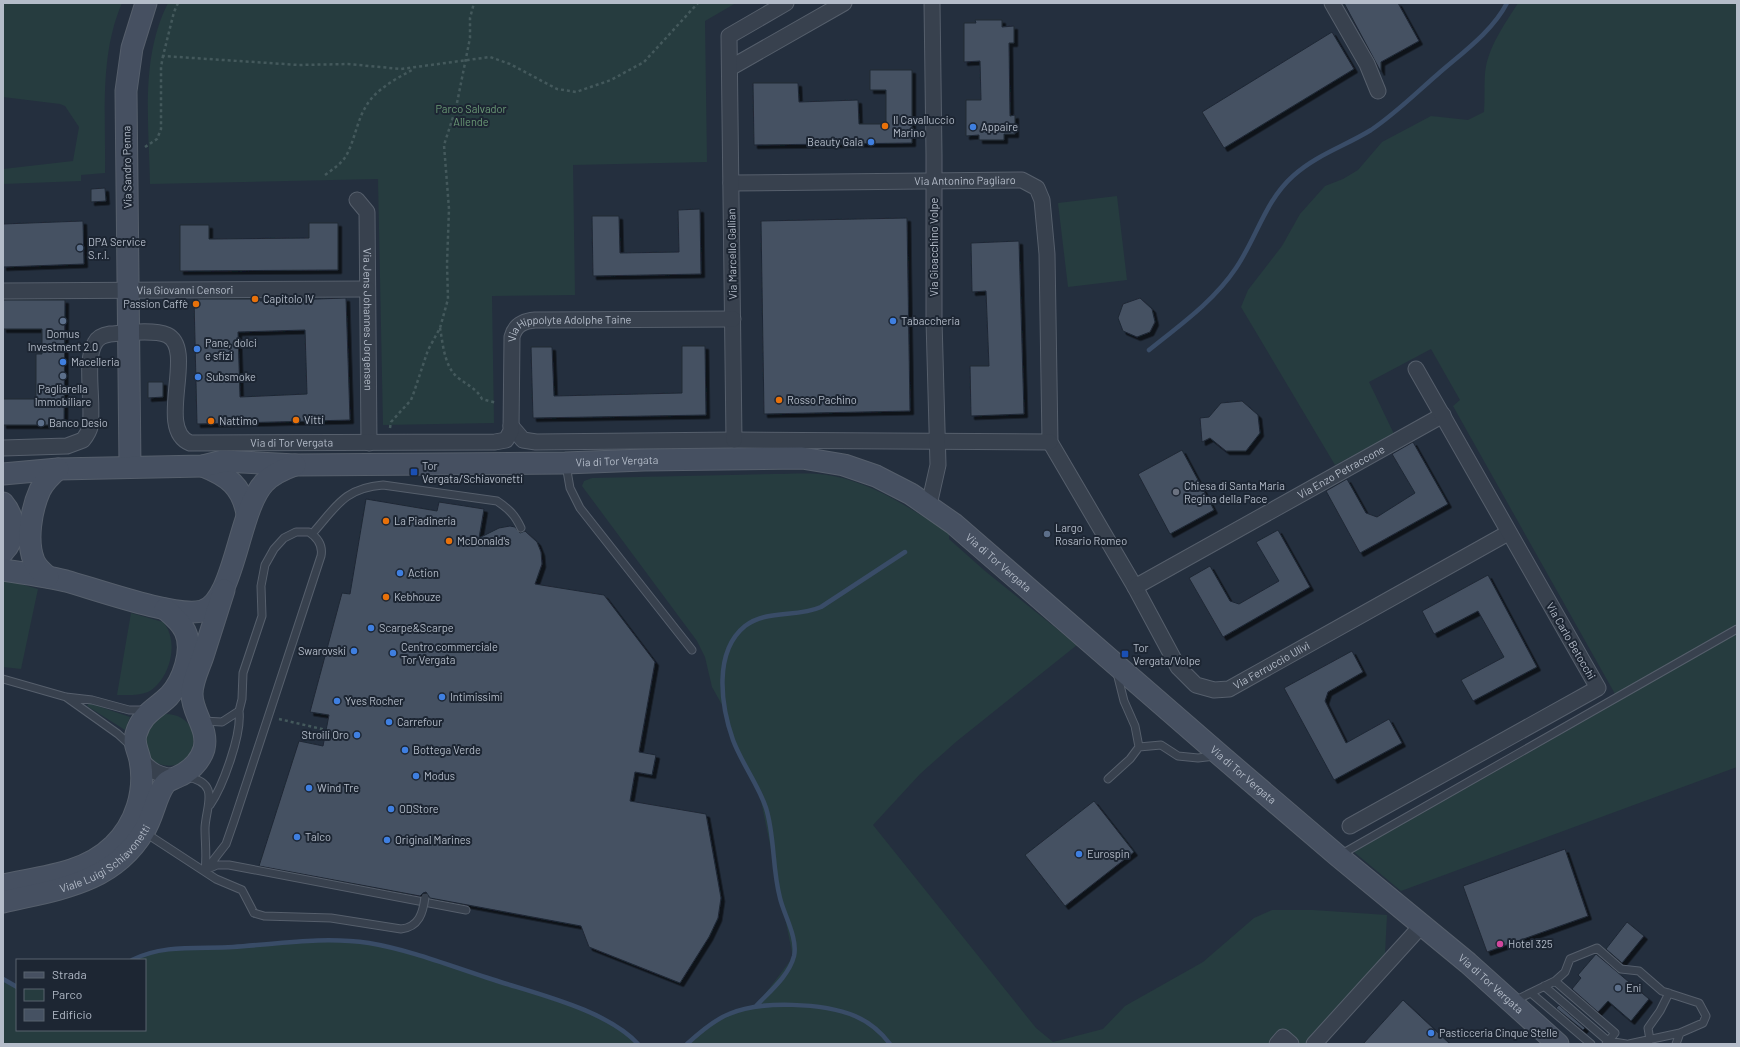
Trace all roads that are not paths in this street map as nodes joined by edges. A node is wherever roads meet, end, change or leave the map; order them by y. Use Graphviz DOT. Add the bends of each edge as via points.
graph roads {
  1 [pos="146,3"];
  2 [pos="786,3"];
  3 [pos="844,3"];
  4 [pos="932,3"];
  5 [pos="1332,3"];
  6 [pos="730,68"];
  7 [pos="1378,91"];
  8 [pos="934,181"];
  9 [pos="731,183"];
  10 [pos="357,200"];
  11 [pos="367,289"];
  12 [pos="128,290"];
  13 [pos="3,291"];
  14 [pos="733,319"];
  15 [pos="128,333"];
  16 [pos="1416,369"];
  17 [pos="1443,415"];
  18 [pos="508,433"];
  19 [pos="734,440"];
  20 [pos="489,442"];
  21 [pos="1050,442"];
  22 [pos="369,443"];
  23 [pos="938,443"];
  24 [pos="3,448"];
  25 [pos="489,463"];
  26 [pos="566,463"];
  27 [pos="295,465"];
  28 [pos="203,466"];
  29 [pos="130,467"];
  30 [pos="58,469"];
  31 [pos="3,474"];
  32 [pos="3,503"];
  33 [pos="929,505"];
  34 [pos="247,514"];
  35 [pos="521,528"];
  36 [pos="1508,533"];
  37 [pos="312,534"];
  38 [pos="3,552"];
  39 [pos="3,570"];
  40 [pos="48,577"];
  41 [pos="1135,587"];
  42 [pos="224,590"];
  43 [pos="164,609"];
  44 [pos="1737,629"];
  45 [pos="692,650"];
  46 [pos="1115,665"];
  47 [pos="3,679"];
  48 [pos="66,697"];
  49 [pos="152,708"];
  50 [pos="239,711"];
  51 [pos="201,720"];
  52 [pos="1139,747"];
  53 [pos="1220,756"];
  54 [pos="140,758"];
  55 [pos="177,777"];
  56 [pos="1108,779"];
  57 [pos="210,805"];
  58 [pos="1350,826"];
  59 [pos="144,832"];
  60 [pos="1338,856"];
  61 [pos="205,871"];
  62 [pos="3,885"];
  63 [pos="425,897"];
  64 [pos="3,902"];
  65 [pos="466,910"];
  66 [pos="1422,925"];
  67 [pos="1555,981"];
  68 [pos="1544,986"];
  69 [pos="1531,992"];
  70 [pos="1669,993"];
  71 [pos="1511,1002"];
  72 [pos="1680,1034"];
  73 [pos="1650,1040"];
  74 [pos="1607,1042"];
  75 [pos="1277,1044"];
  76 [pos="1291,1044"];
  77 [pos="1314,1044"];
  78 [pos="1558,1044"];
  79 [pos="1591,1044"];
  80 [pos="1627,1044"];
  81 [pos="1676,1044"];
  1 -- 12 [label="main road, Via Sandro Penna" via="132,48 126,91"];
  2 -- 6 [label="street, Via Marcello Gallian" via="729,36"];
  3 -- 6 [label="street"];
  4 -- 8 [label="street, Via Gioacchino Volpe"];
  5 -- 7 [label="street" via="1367,64"];
  6 -- 9 [label="street, Via Marcello Gallian"];
  8 -- 9 [label="street, Via Antonino Pagliaro"];
  8 -- 21 [label="street, Via Antonino Pagliaro" via="1022,180 1039,191 1047,254"];
  8 -- 23 [label="street, Via Gioacchino Volpe" via="934,320"];
  9 -- 14 [label="street, Via Marcello Gallian"];
  10 -- 11 [label="street, Via Jens Johannes Jorgensen" via="367,212"];
  11 -- 12 [label="street, Via Giovanni Censori"];
  11 -- 22 [label="street, Via Jens Johannes Jorgensen"];
  12 -- 13 [label="street, Via Giovanni Censori"];
  12 -- 15 [label="main road, Via Sandro Penna"];
  14 -- 18 [label="street, Via Hippolyte Adolphe Taine" via="526,321 516,328 512,337 512,404"];
  14 -- 19 [label="street, Via Marcello Gallian"];
  15 -- 22 [label="street, Via di Tor Vergata" via="160,332 172,338 176,344 176,420 179,433 186,441 198,444"];
  15 -- 24 [label="street" via="102,335 93,346 90,426 83,440 71,446"];
  15 -- 29 [label="main road, Via Sandro Penna"];
  16 -- 17 [label="street, Via Carlo Betocchi"];
  17 -- 36 [label="street, Via Carlo Betocchi"];
  17 -- 41 [label="street, Via Enzo Petraccone"];
  18 -- 19 [label="street, Via di Tor Vergata" via="523,440 536,442"];
  18 -- 20 [label="street, Via di Tor Vergata"];
  19 -- 23 [label="street, Via di Tor Vergata"];
  20 -- 22 [label="street, Via di Tor Vergata"];
  20 -- 25 [label="street"];
  21 -- 23 [label="street, Via di Tor Vergata"];
  21 -- 41 [label="street, Via Ferruccio Ulivi"];
  23 -- 33 [label="street" via="938,465"];
  25 -- 26 [label="main road, Via di Tor Vergata"];
  25 -- 27 [label="main road, Via di Tor Vergata"];
  26 -- 33 [label="main road, Via di Tor Vergata" via="786,458 829,461 880,478"];
  26 -- 45 [label="lane" via="570,488 580,508"];
  27 -- 28 [label="main road, Via di Tor Vergata" via="223,461"];
  27 -- 34 [label="main road, Via di Tor Vergata" via="276,473 265,482"];
  28 -- 29 [label="main road, Via di Tor Vergata"];
  28 -- 34 [label="main road, Via di Tor Vergata" via="228,478 242,496"];
  29 -- 30 [label="main road, Via di Tor Vergata"];
  30 -- 31 [label="main road, Via di Tor Vergata"];
  30 -- 40 [label="main road" via="40,490 30,540 34,562"];
  32 -- 38 [label="main road" via="10,512 13,523 11,538"];
  33 -- 46 [label="main road, Via di Tor Vergata"];
  34 -- 42 [label="main road, Via di Tor Vergata"];
  35 -- 37 [label="lane" via="516,517 497,501 383,485 360,489 347,495"];
  36 -- 41 [label="street, Via Ferruccio Ulivi" via="1229,689 1214,690 1196,685 1178,667"];
  36 -- 58 [label="street, Via Carlo Betocchi" via="1598,688"];
  37 -- 50 [label="lane" via="300,531 284,538 274,549 266,565 261,586 262,616 244,669"];
  37 -- 61 [label="lane" via="319,542 321,556 226,844"];
  39 -- 40 [label="main road, Via di Tor Vergata"];
  40 -- 43 [label="main road, Via di Tor Vergata"];
  42 -- 43 [label="main road, Via di Tor Vergata" via="216,602 203,611"];
  42 -- 51 [label="main road, Viale Luigi Schiavonetti" via="193,685 193,702"];
  43 -- 49 [label="main road, Viale Luigi Schiavonetti" via="185,631 188,643 187,656 177,686 164,701"];
  44 -- 60 [label="lane"];
  46 -- 52 [label="lane" via="1124,701 1136,726"];
  46 -- 53 [label="main road, Via di Tor Vergata"];
  47 -- 48 [label="lane"];
  48 -- 49 [label="lane" via="92,700 128,710 142,711"];
  48 -- 54 [label="lane" via="118,734"];
  49 -- 54 [label="main road, Viale Luigi Schiavonetti" via="139,725 136,736 135,746"];
  50 -- 51 [label="lane" via="222,722"];
  50 -- 57 [label="lane" via="239,730 217,794"];
  51 -- 55 [label="main road, Viale Luigi Schiavonetti" via="205,740 202,754 194,766"];
  52 -- 53 [label="lane" via="1161,745 1178,756"];
  52 -- 56 [label="lane"];
  53 -- 60 [label="main road, Via di Tor Vergata"];
  54 -- 55 [label="street" via="151,770"];
  54 -- 62 [label="main road, Viale Luigi Schiavonetti" via="142,785 139,802 125,831 109,850 69,870"];
  55 -- 57 [label="lane" via="194,778 202,783 208,789"];
  55 -- 59 [label="main road, Viale Luigi Schiavonetti" via="164,785"];
  57 -- 61 [label="lane" via="205,826"];
  59 -- 61 [label="lane"];
  59 -- 64 [label="main road, Viale Luigi Schiavonetti" via="126,854 98,875 73,886"];
  60 -- 66 [label="main road, Via di Tor Vergata"];
  61 -- 63 [label="lane, bridge" via="220,881 242,890 254,913 264,916 331,918 408,928 419,920"];
  61 -- 65 [label="lane" via="217,865 229,865"];
  66 -- 71 [label="main road, Via di Tor Vergata"];
  66 -- 77 [label="street"];
  67 -- 68 [label="lane"];
  67 -- 70 [label="lane" via="1565,972 1570,959 1597,948 1621,969 1639,971 1662,991"];
  67 -- 74 [label="lane" via="1615,1033"];
  68 -- 69 [label="lane"];
  68 -- 74 [label="lane"];
  69 -- 71 [label="lane"];
  69 -- 79 [label="lane"];
  70 -- 72 [label="lane" via="1699,1003 1706,1016 1703,1023"];
  70 -- 73 [label="lane" via="1660,1012 1648,1028"];
  71 -- 78 [label="main road, Via di Tor Vergata"];
  72 -- 73 [label="lane"];
  72 -- 81 [label="lane"];
  73 -- 80 [label="lane"];
  74 -- 80 [label="lane"];
  75 -- 76 [label="street" via="1283,1037"];
}
